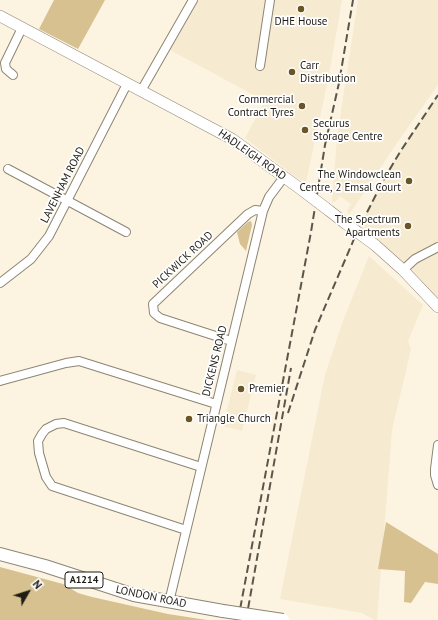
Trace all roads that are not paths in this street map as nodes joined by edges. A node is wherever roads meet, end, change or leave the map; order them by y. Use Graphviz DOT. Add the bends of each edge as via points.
graph roads {
  1 [pos="193,0"];
  2 [pos="270,0"];
  3 [pos="0,16"];
  4 [pos="22,28"];
  5 [pos="260,66"];
  6 [pos="13,75"];
  7 [pos="127,84"];
  8 [pos="141,91"];
  9 [pos="8,169"];
  10 [pos="284,177"];
  11 [pos="68,200"];
  12 [pos="262,211"];
  13 [pos="126,232"];
  14 [pos="438,247"];
  15 [pos="403,270"];
  16 [pos="0,283"];
  17 [pos="438,307"];
  18 [pos="231,341"];
  19 [pos="0,381"];
  20 [pos="216,404"];
  21 [pos="438,445"];
  22 [pos="201,466"];
  23 [pos="438,485"];
  24 [pos="186,530"];
  25 [pos="0,554"];
  26 [pos="169,602"];
  27 [pos="283,620"];
  1 -- 8 [label="street"];
  2 -- 5 [label="street"];
  3 -- 4 [label="street, HADLEIGH ROAD"];
  4 -- 6 [label="street" via="5,63 6,70"];
  4 -- 7 [label="street, HADLEIGH ROAD"];
  7 -- 8 [label="street, HADLEIGH ROAD"];
  7 -- 11 [label="street, LAVENHAM ROAD"];
  8 -- 10 [label="street, HADLEIGH ROAD" via="232,139"];
  9 -- 11 [label="street"];
  10 -- 12 [label="street, DICKENS ROAD"];
  10 -- 15 [label="street, HADLEIGH ROAD, bridge" via="375,245"];
  11 -- 13 [label="street"];
  11 -- 16 [label="street, LAVENHAM ROAD" via="38,250"];
  12 -- 18 [label="street, DICKENS ROAD"];
  12 -- 18 [label="street, PICKWICK ROAD" via="255,210 248,214 153,304 154,313 160,318"];
  14 -- 15 [label="street" via="415,259"];
  15 -- 17 [label="street, HADLEIGH ROAD"];
  18 -- 20 [label="street, DICKENS ROAD"];
  19 -- 20 [label="street" via="66,363 83,362"];
  20 -- 22 [label="street, DICKENS ROAD"];
  21 -- 23 [label="street" via="434,469"];
  22 -- 24 [label="street, DICKENS ROAD"];
  22 -- 24 [label="street" via="64,423 53,425 44,431 38,441 46,477 55,487"];
  24 -- 26 [label="street, DICKENS ROAD"];
  25 -- 26 [label="main road, LONDON ROAD / A1214" via="123,592"];
  26 -- 27 [label="main road, LONDON ROAD / A1214, bridge"];
}
